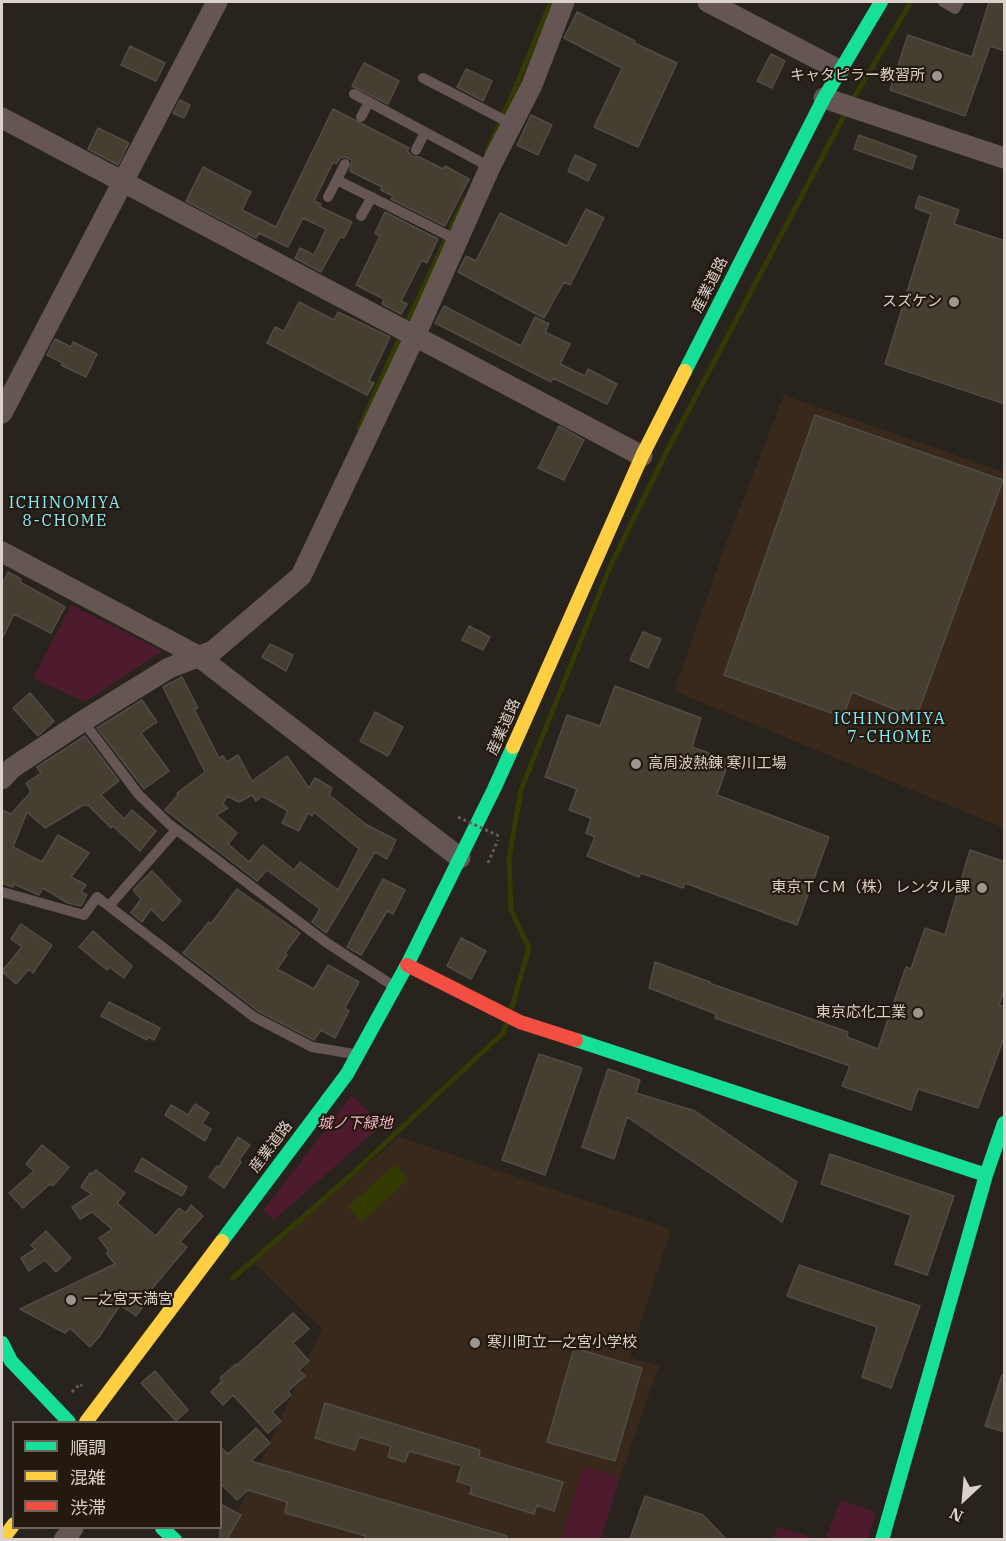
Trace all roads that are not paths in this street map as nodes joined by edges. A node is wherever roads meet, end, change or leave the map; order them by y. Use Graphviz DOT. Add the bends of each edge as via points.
graph roads {
  1 [pos="217,2"];
  2 [pos="564,2"];
  3 [pos="708,2"];
  4 [pos="881,2"];
  5 [pos="943,2"];
  6 [pos="959,2"];
  7 [pos="839,70"];
  8 [pos="423,78"];
  9 [pos="354,94"];
  10 [pos="824,98"];
  11 [pos="369,102"];
  12 [pos="361,117"];
  13 [pos="2,118"];
  14 [pos="512,124"];
  15 [pos="425,132"];
  16 [pos="416,150"];
  17 [pos="1005,158"];
  18 [pos="345,164"];
  19 [pos="490,167"];
  20 [pos="337,180"];
  21 [pos="122,182"];
  22 [pos="328,197"];
  23 [pos="372,197"];
  24 [pos="361,216"];
  25 [pos="459,241"];
  26 [pos="407,332"];
  27 [pos="2,412"];
  28 [pos="642,456"];
  29 [pos="2,552"];
  30 [pos="198,656"];
  31 [pos="83,721"];
  32 [pos="2,779"];
  33 [pos="176,830"];
  34 [pos="460,858"];
  35 [pos="2,892"];
  36 [pos="109,906"];
  37 [pos="407,965"];
  38 [pos="395,987"];
  39 [pos="358,1055"];
  40 [pos="1005,1123"];
  41 [pos="987,1175"];
  42 [pos="3,1350"];
  43 [pos="68,1421"];
  44 [pos="87,1421"];
  45 [pos="12,1526"];
  46 [pos="2,1539"];
  47 [pos="882,1539"];
  1 -- 21 [label="street"];
  2 -- 14 [label="street" via="532,85"];
  3 -- 7 [label="street"];
  4 -- 7 [label="main road, 産業道路"];
  5 -- 6 [label="lane" via="955,9"];
  7 -- 10 [label="main road, 産業道路"];
  8 -- 14 [label="lane"];
  9 -- 11 [label="lane"];
  10 -- 17 [label="street"];
  10 -- 28 [label="main road, 産業道路"];
  11 -- 12 [label="lane"];
  11 -- 15 [label="lane"];
  13 -- 21 [label="street"];
  14 -- 19 [label="street"];
  15 -- 16 [label="lane"];
  15 -- 19 [label="lane"];
  18 -- 20 [label="lane"];
  19 -- 25 [label="street"];
  20 -- 22 [label="lane"];
  20 -- 23 [label="lane"];
  21 -- 26 [label="street"];
  21 -- 27 [label="street"];
  23 -- 24 [label="lane"];
  23 -- 25 [label="lane"];
  25 -- 26 [label="street"];
  26 -- 28 [label="street"];
  26 -- 30 [label="street" via="301,576 225,642"];
  28 -- 34 [label="main road, 産業道路"];
  29 -- 30 [label="street"];
  30 -- 31 [label="street" via="169,668"];
  30 -- 34 [label="street"];
  31 -- 32 [label="street" via="12,768"];
  31 -- 33 [label="lane" via="139,795"];
  33 -- 36 [label="lane"];
  33 -- 38 [label="lane" via="327,943"];
  34 -- 37 [label="main road, 産業道路"];
  35 -- 36 [label="lane" via="84,915 97,897"];
  36 -- 39 [label="lane" via="254,1017 312,1047"];
  37 -- 38 [label="main road, 産業道路"];
  37 -- 41 [label="main road" via="520,1023"];
  38 -- 39 [label="main road, 産業道路"];
  39 -- 44 [label="main road, 産業道路"];
  40 -- 41 [label="main road"];
  41 -- 47 [label="main road"];
  42 -- 43 [label="main road"];
  45 -- 46 [label="main road"];
}
